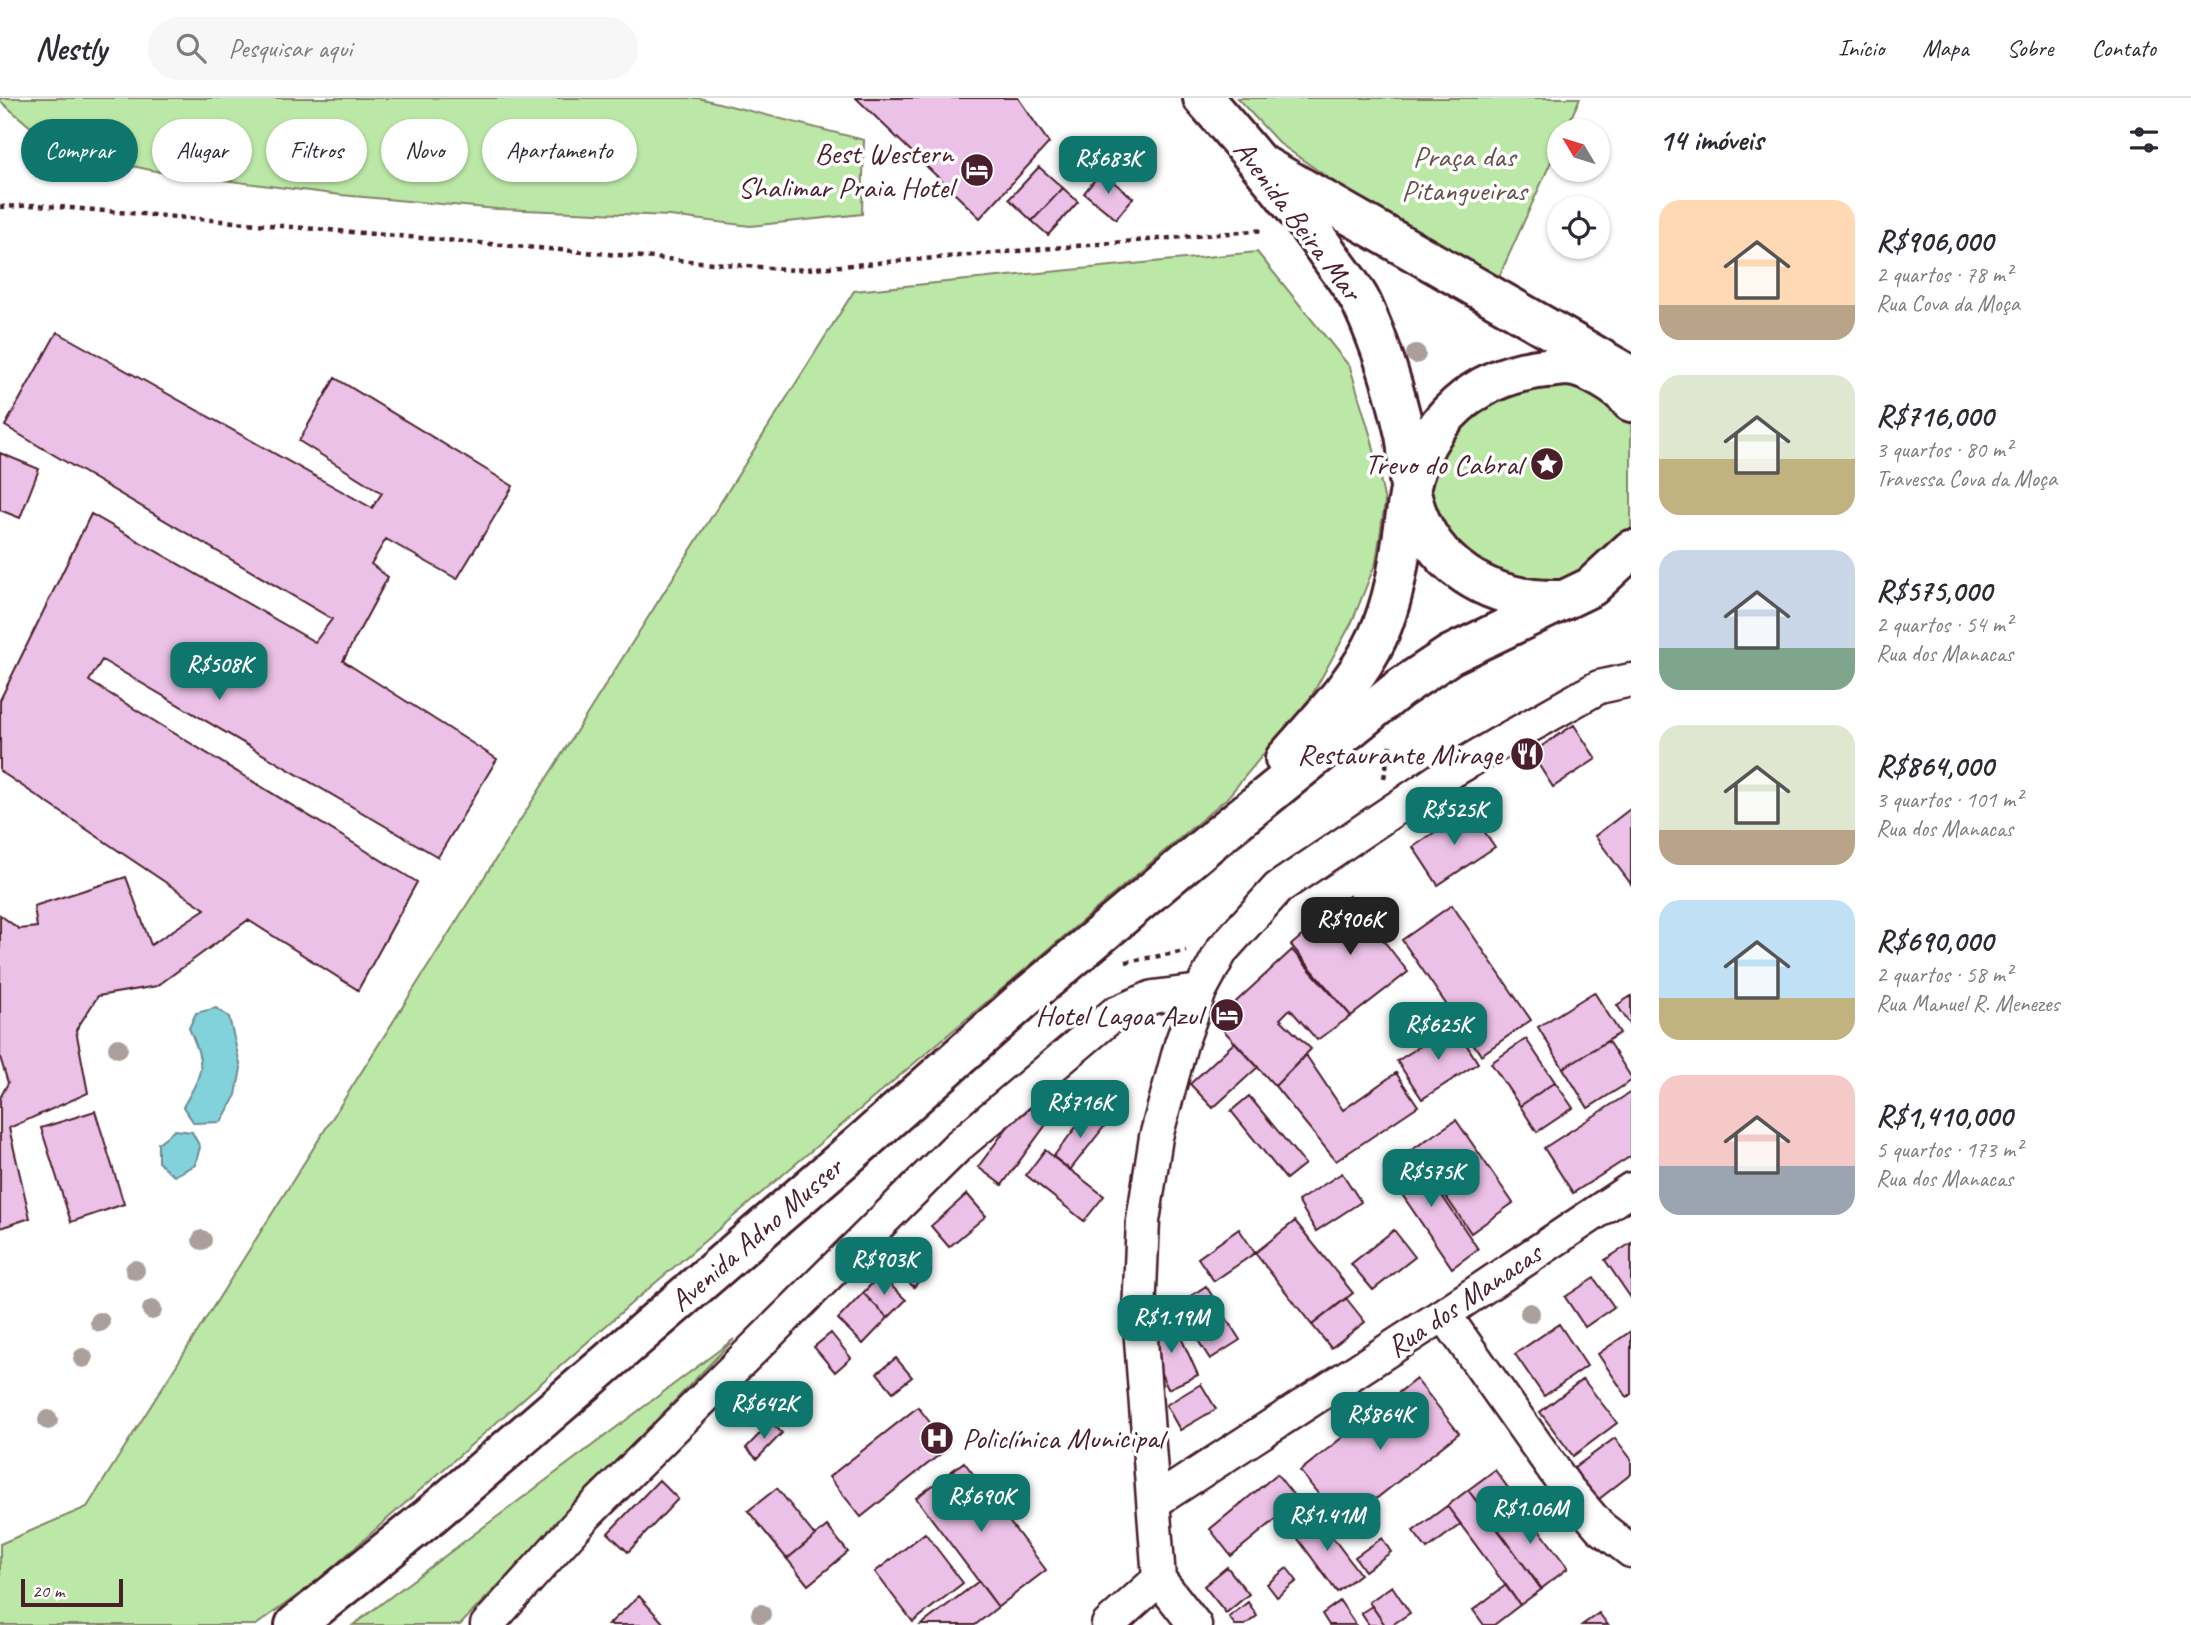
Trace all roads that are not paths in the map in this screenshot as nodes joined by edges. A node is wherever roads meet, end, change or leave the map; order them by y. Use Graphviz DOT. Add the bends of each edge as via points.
graph roads {
  1 [pos="1203,98"];
  2 [pos="1259,163"];
  3 [pos="1631,376"];
  4 [pos="1631,402"];
  5 [pos="1410,490"];
  6 [pos="1631,550"];
  7 [pos="1631,579"];
  8 [pos="1576,594"];
  9 [pos="1631,680"];
  10 [pos="1214,839"];
  11 [pos="1200,992"];
  12 [pos="1631,1189"];
  13 [pos="1444,1314"];
  14 [pos="1154,1502"];
  15 [pos="1631,1551"];
  16 [pos="1160,1579"];
  17 [pos="295,1625"];
  18 [pos="487,1625"];
  19 [pos="1108,1625"];
  20 [pos="1195,1625"];
  1 -- 2 [label="main road, Avenida Beira Mar"];
  2 -- 3 [label="main road"];
  2 -- 5 [label="main road, Avenida Beira Mar" via="1361,302 1394,388 1407,443"];
  4 -- 5 [label="main road" via="1606,380 1570,366 1526,370 1494,380 1464,397 1438,426"];
  5 -- 8 [label="main road" via="1432,541 1472,579 1505,595 1533,600"];
  5 -- 10 [label="main road, Avenida Adno Musser" via="1396,584 1378,636 1356,674"];
  6 -- 8 [label="main road"];
  7 -- 8 [label="main road"];
  8 -- 10 [label="main road, Avenida Adno Musser" via="1450,655 1399,689"];
  9 -- 11 [label="street" via="1599,687 1444,776 1278,888 1222,950"];
  10 -- 17 [label="main road, Avenida Adno Musser" via="430,1516"];
  11 -- 14 [label="street" via="1156,1137 1143,1221 1139,1313"];
  11 -- 18 [label="street" via="1153,997 1114,1014 958,1146 584,1517"];
  12 -- 13 [label="street, Rua dos Manacas"];
  13 -- 14 [label="street, Rua dos Manacas"];
  13 -- 15 [label="street" via="1566,1487 1600,1527"];
  14 -- 16 [label="street"];
  16 -- 19 [label="street"];
  16 -- 20 [label="street"];
}
